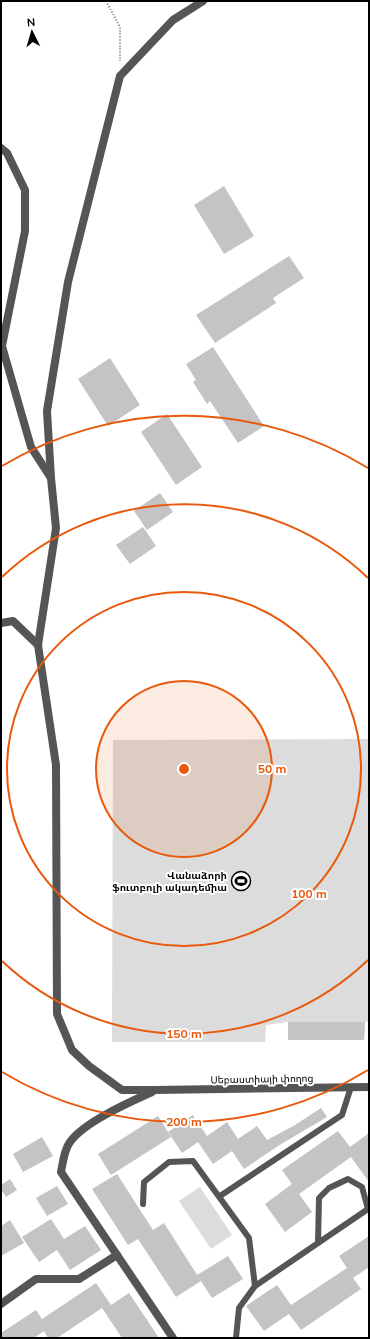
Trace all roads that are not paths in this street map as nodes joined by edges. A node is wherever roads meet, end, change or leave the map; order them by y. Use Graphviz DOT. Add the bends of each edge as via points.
graph roads {
  1 [pos="203,1"];
  2 [pos="1,148"];
  3 [pos="51,478"];
  4 [pos="1,623"];
  5 [pos="38,645"];
  6 [pos="351,1087"];
  7 [pos="369,1087"];
  8 [pos="155,1090"];
  9 [pos="220,1196"];
  10 [pos="143,1204"];
  11 [pos="318,1243"];
  12 [pos="117,1255"];
  13 [pos="255,1286"];
  14 [pos="1,1304"];
  15 [pos="173,1338"];
  16 [pos="236,1338"];
  1 -- 3 [label="street, Սեբաստիայի փողոց" via="173,20 120,76 68,282 47,411"];
  2 -- 3 [label="street" via="7,153 25,190 25,231 2,346 31,447"];
  3 -- 5 [label="street, Սեբաստիայի փողոց" via="56,528"];
  4 -- 5 [label="street" via="13,621"];
  5 -- 8 [label="street, Սեբաստիայի փողոց" via="56,765 56,1014 72,1050 89,1066 122,1090"];
  6 -- 7 [label="street, Սեբաստիայի փողոց"];
  6 -- 8 [label="street, Սեբաստիայի փողոց"];
  6 -- 9 [label="lane" via="342,1115"];
  8 -- 12 [label="street" via="121,1106 77,1134 69,1143 64,1156 61,1172"];
  9 -- 10 [label="lane" via="193,1161 169,1162 144,1182"];
  9 -- 13 [label="lane" via="249,1238"];
  11 -- 11 [label="lane" via="368,1209 362,1187 348,1179 329,1188 319,1198"];
  11 -- 13 [label="lane"];
  12 -- 14 [label="street" via="80,1279 36,1279"];
  12 -- 15 [label="street"];
  13 -- 16 [label="lane" via="240,1308"];
}
